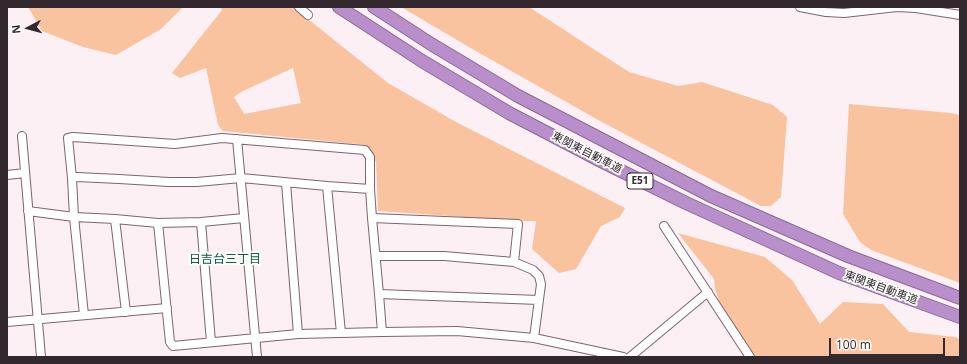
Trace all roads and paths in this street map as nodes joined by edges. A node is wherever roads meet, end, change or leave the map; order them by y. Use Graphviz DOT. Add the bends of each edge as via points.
graph roads {
  1 [pos="300,7"];
  2 [pos="339,7"];
  3 [pos="374,7"];
  4 [pos="800,7"];
  5 [pos="308,14"];
  6 [pos="960,15"];
  7 [pos="22,136"];
  8 [pos="237,139"];
  9 [pos="25,173"];
  10 [pos="7,175"];
  11 [pos="72,178"];
  12 [pos="241,178"];
  13 [pos="286,182"];
  14 [pos="327,186"];
  15 [pos="370,189"];
  16 [pos="28,211"];
  17 [pos="74,217"];
  18 [pos="244,218"];
  19 [pos="372,218"];
  20 [pos="115,219"];
  21 [pos="201,222"];
  22 [pos="158,223"];
  23 [pos="664,226"];
  24 [pos="376,256"];
  25 [pos="514,262"];
  26 [pos="708,292"];
  27 [pos="380,294"];
  28 [pos="960,298"];
  29 [pos="538,300"];
  30 [pos="167,308"];
  31 [pos="126,312"];
  32 [pos="84,315"];
  33 [pos="960,317"];
  34 [pos="38,319"];
  35 [pos="7,322"];
  36 [pos="382,332"];
  37 [pos="341,333"];
  38 [pos="298,334"];
  39 [pos="255,338"];
  40 [pos="534,338"];
  41 [pos="211,342"];
  42 [pos="41,357"];
  43 [pos="257,357"];
  44 [pos="623,357"];
  45 [pos="630,357"];
  46 [pos="750,357"];
  1 -- 5 [label="street"];
  2 -- 33 [label="highway, 東関東自動車道 / E51" via="422,61 510,113 608,165 839,273"];
  3 -- 28 [label="highway, 東関東自動車道 / E51" via="518,96 711,196 848,256"];
  4 -- 6 [label="street" via="844,13 916,8"];
  7 -- 9 [label="street"];
  8 -- 11 [label="street" via="222,138 175,144 68,138"];
  8 -- 12 [label="street"];
  8 -- 15 [label="street" via="365,150 370,157"];
  9 -- 10 [label="street"];
  9 -- 16 [label="street"];
  11 -- 12 [label="street" via="196,182"];
  11 -- 17 [label="street"];
  12 -- 13 [label="street"];
  12 -- 18 [label="street"];
  13 -- 14 [label="street"];
  13 -- 38 [label="street"];
  14 -- 15 [label="street"];
  14 -- 37 [label="street"];
  15 -- 19 [label="street"];
  16 -- 17 [label="street"];
  16 -- 34 [label="street"];
  17 -- 20 [label="street"];
  17 -- 32 [label="street"];
  18 -- 21 [label="street"];
  18 -- 39 [label="street"];
  19 -- 24 [label="street"];
  19 -- 25 [label="street" via="518,224"];
  20 -- 22 [label="street"];
  20 -- 31 [label="street"];
  21 -- 22 [label="street"];
  21 -- 41 [label="street"];
  22 -- 30 [label="street"];
  23 -- 26 [label="street"];
  24 -- 25 [label="street" via="444,256"];
  24 -- 27 [label="street"];
  25 -- 29 [label="street" via="533,270 539,276 541,284"];
  26 -- 45 [label="street"];
  26 -- 46 [label="street"];
  27 -- 29 [label="street"];
  27 -- 36 [label="street"];
  29 -- 40 [label="street"];
  30 -- 31 [label="street"];
  30 -- 41 [label="street" via="170,342 173,346"];
  31 -- 32 [label="street"];
  32 -- 34 [label="street"];
  34 -- 35 [label="street"];
  34 -- 42 [label="street"];
  36 -- 37 [label="street"];
  36 -- 40 [label="street" via="457,331"];
  37 -- 38 [label="street"];
  38 -- 39 [label="street"];
  39 -- 41 [label="street"];
  39 -- 43 [label="street"];
  40 -- 44 [label="street"];
}
